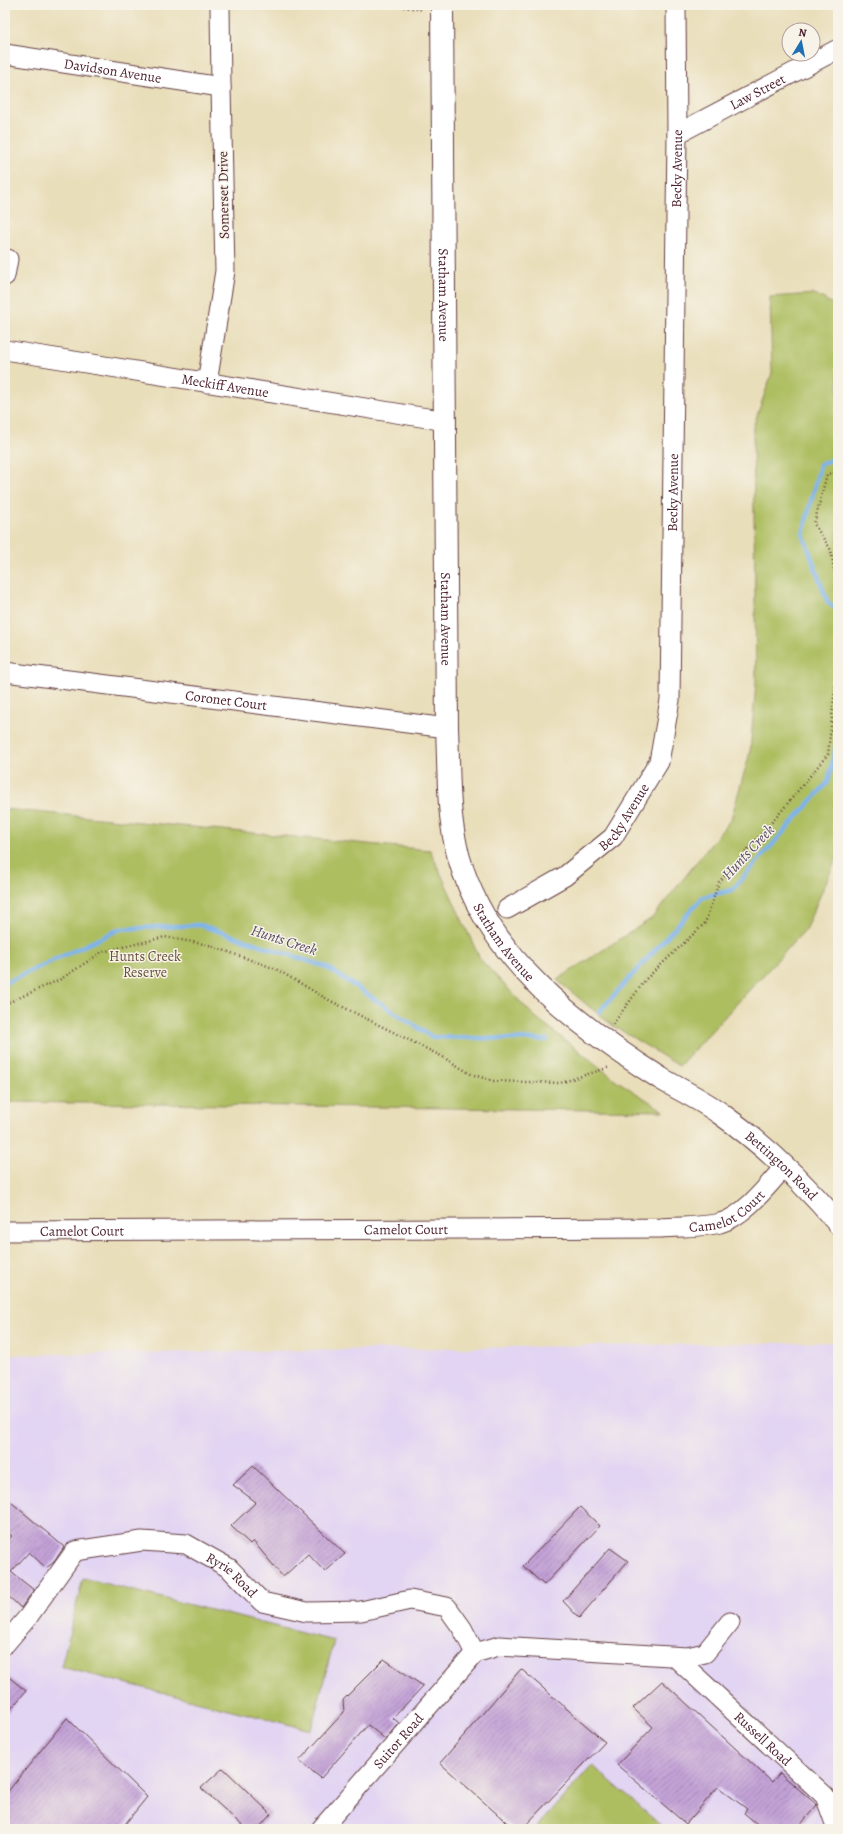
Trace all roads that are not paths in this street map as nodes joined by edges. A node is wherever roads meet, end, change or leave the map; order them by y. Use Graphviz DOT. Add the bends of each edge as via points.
graph roads {
  1 [pos="220,5"];
  2 [pos="676,5"];
  3 [pos="432,7"];
  4 [pos="838,49"];
  5 [pos="5,54"];
  6 [pos="220,87"];
  7 [pos="677,134"];
  8 [pos="5,350"];
  9 [pos="207,383"];
  10 [pos="446,421"];
  11 [pos="5,672"];
  12 [pos="447,728"];
  13 [pos="507,909"];
  14 [pos="719,1113"];
  15 [pos="785,1166"];
  16 [pos="838,1223"];
  17 [pos="5,1231"];
  18 [pos="730,1622"];
  19 [pos="5,1644"];
  20 [pos="475,1653"];
  21 [pos="675,1657"];
  22 [pos="321,1829"];
  23 [pos="837,1829"];
  1 -- 6 [label="street, Somerset Drive"];
  2 -- 7 [label="street, Becky Avenue"];
  3 -- 10 [label="main road, Statham Avenue"];
  4 -- 7 [label="street, Law Street"];
  5 -- 6 [label="street, Davidson Avenue"];
  6 -- 9 [label="street, Somerset Drive" via="225,271"];
  7 -- 13 [label="street, Becky Avenue" via="670,700 659,762 613,836 565,876"];
  8 -- 9 [label="street, Meckiff Avenue"];
  9 -- 10 [label="street, Meckiff Avenue"];
  10 -- 12 [label="main road, Statham Avenue"];
  11 -- 12 [label="street, Coronet Court"];
  12 -- 14 [label="main road, Statham Avenue" via="452,815 459,858 484,915 500,942 522,969 562,1008 632,1060"];
  14 -- 15 [label="main road, Bettington Road"];
  15 -- 16 [label="main road, Bettington Road"];
  15 -- 17 [label="street, Camelot Court" via="760,1194 736,1215 720,1223 661,1228"];
  18 -- 21 [label="street" via="705,1653"];
  19 -- 20 [label="street, Ryrie Road" via="28,1617 75,1551 142,1540 186,1544 230,1568 262,1602 307,1612 361,1611 410,1600 447,1607"];
  20 -- 21 [label="street" via="499,1646"];
  20 -- 22 [label="street, Suitor Road"];
  21 -- 23 [label="street, Russell Road" via="825,1796"];
}
